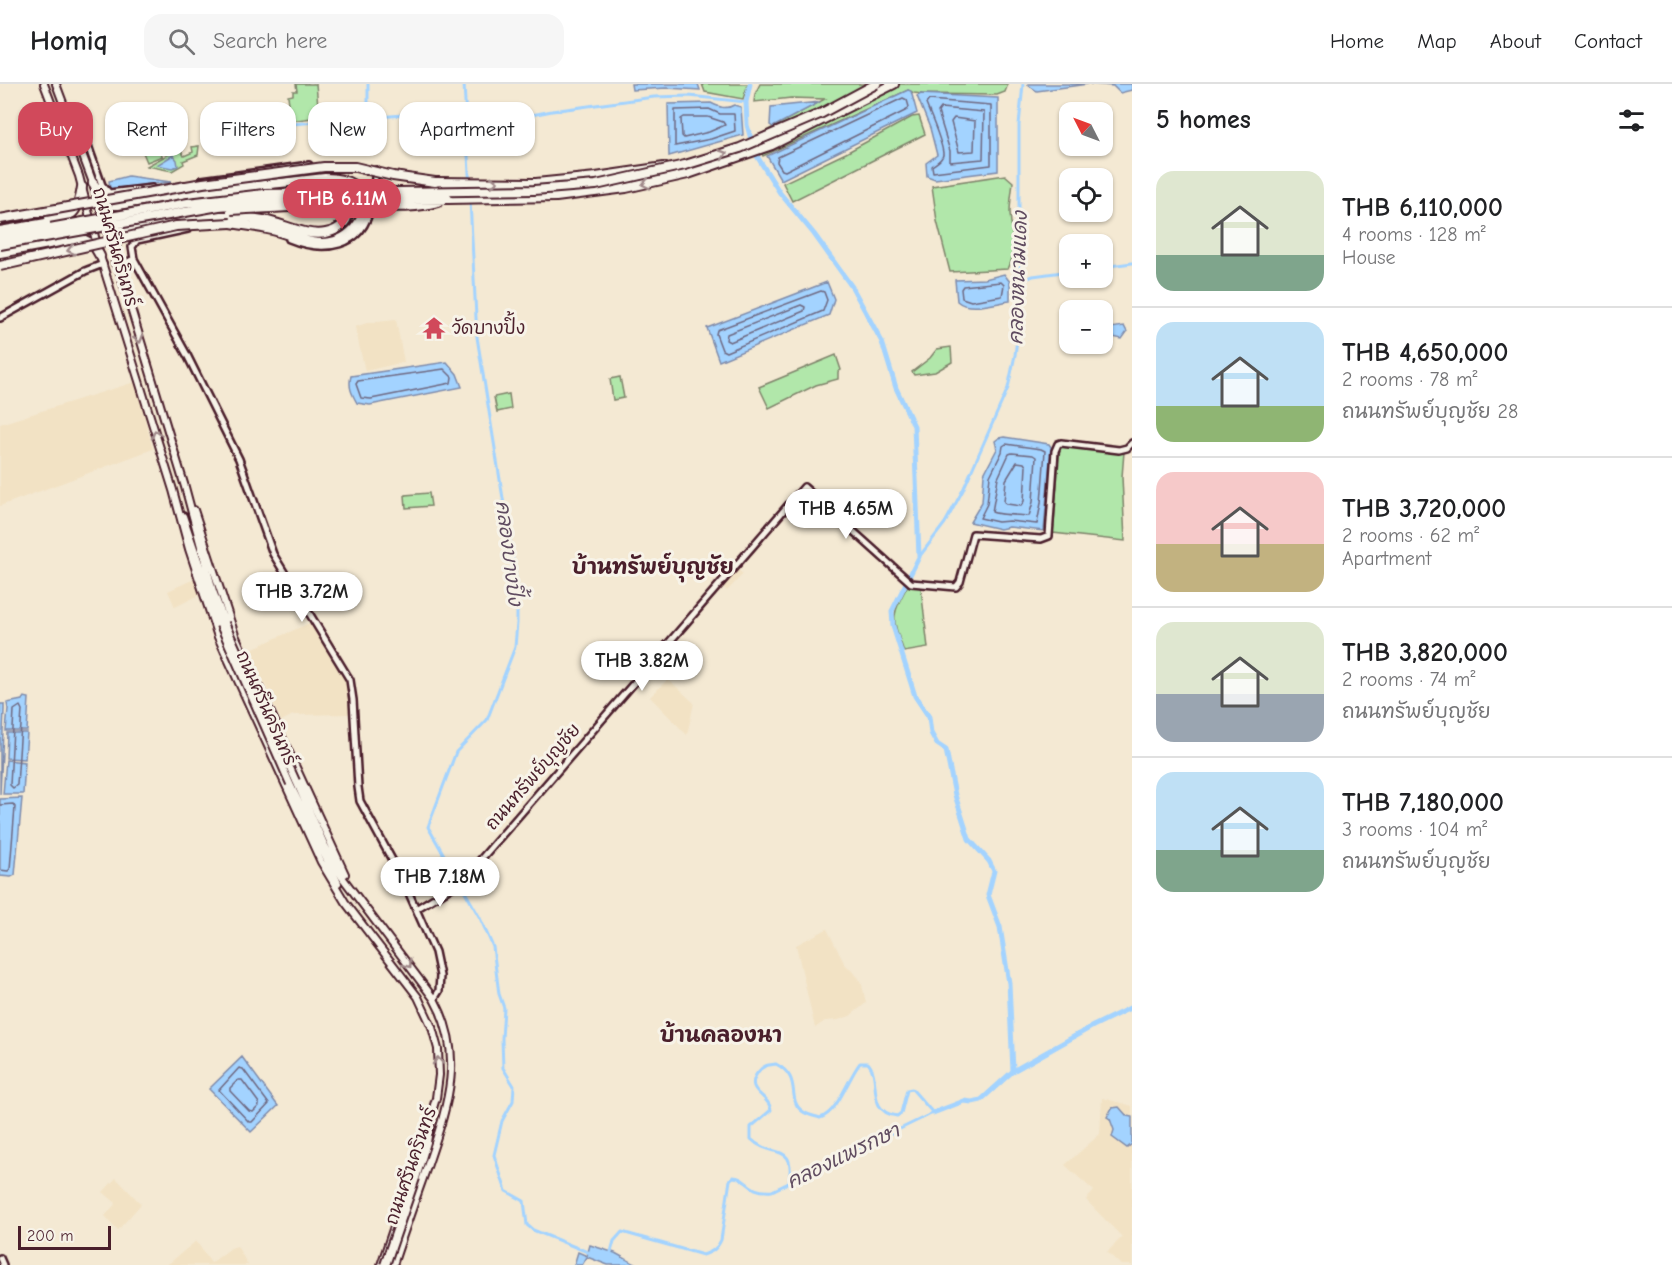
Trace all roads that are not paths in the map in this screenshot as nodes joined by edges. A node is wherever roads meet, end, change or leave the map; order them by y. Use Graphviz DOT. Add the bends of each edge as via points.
graph roads {
  1 [pos="44,84"];
  2 [pos="56,84"];
  3 [pos="876,84"];
  4 [pos="894,84"];
  5 [pos="685,165"];
  6 [pos="97,181"];
  7 [pos="435,182"];
  8 [pos="167,186"];
  9 [pos="82,187"];
  10 [pos="208,193"];
  11 [pos="176,195"];
  12 [pos="448,199"];
  13 [pos="0,219"];
  14 [pos="171,220"];
  15 [pos="0,229"];
  16 [pos="0,237"];
  17 [pos="0,245"];
  18 [pos="0,252"];
  19 [pos="134,259"];
  20 [pos="102,260"];
  21 [pos="117,265"];
  22 [pos="0,266"];
  23 [pos="0,318"];
  24 [pos="1132,443"];
  25 [pos="185,487"];
  26 [pos="173,490"];
  27 [pos="222,624"];
  28 [pos="256,682"];
  29 [pos="241,690"];
  30 [pos="274,722"];
  31 [pos="259,729"];
  32 [pos="293,783"];
  33 [pos="416,909"];
  34 [pos="372,918"];
  35 [pos="363,925"];
  36 [pos="434,999"];
  37 [pos="430,1119"];
  38 [pos="384,1254"];
  39 [pos="0,1258"];
  40 [pos="394,1262"];
  41 [pos="3,1265"];
  42 [pos="381,1265"];
  43 [pos="386,1265"];
  1 -- 9 [label="main road, ถนนศรีนครินทร์"];
  2 -- 6 [label="main road, ถนนศรีนครินทร์"];
  5 -- 3 [label="highway, one-way, bridge" via="770,137"];
  4 -- 12 [label="highway, one-way" via="772,145 688,174 626,188 556,197"];
  7 -- 5 [label="highway, one-way, bridge" via="536,183"];
  5 -- 16 [label="highway, bridge" via="596,185 534,190 288,193 226,198"];
  6 -- 8 [label="street" via="112,194"];
  6 -- 11 [label="highway" via="111,205"];
  6 -- 21 [label="main road, ถนนศรีนครินทร์"];
  7 -- 10 [label="highway, bridge" via="410,183 339,171 232,185"];
  7 -- 13 [label="highway, bridge" via="355,167 324,167 224,179"];
  8 -- 11 [label="street"];
  8 -- 19 [label="street" via="320,164 376,168 367,220 360,231 340,243 313,247 260,231 230,226 199,227 137,240 132,247"];
  9 -- 15 [label="highway, bridge" via="77,209 68,216"];
  9 -- 20 [label="main road, ถนนศรีนครินทร์"];
  10 -- 11 [label="highway"];
  10 -- 14 [label="highway" via="326,182 343,190 350,209 342,225 324,234 244,217 215,215"];
  10 -- 15 [label="highway, bridge"];
  10 -- 22 [label="highway, one-way, bridge" via="337,178 357,189 363,203 362,220 357,228 325,243 231,223 176,226"];
  12 -- 14 [label="highway, bridge" via="425,205 230,210"];
  12 -- 17 [label="highway, bridge" via="290,200 219,206"];
  14 -- 21 [label="highway" via="121,232 114,241"];
  18 -- 20 [label="highway" via="81,238 93,244"];
  19 -- 21 [label="street"];
  19 -- 33 [label="street" via="238,459 273,554 350,680 360,801"];
  20 -- 23 [label="street"];
  26 -- 20 [label="main road, ถนนศรีนครินทร์, one-way"];
  21 -- 25 [label="main road, ถนนศรีนครินทร์, one-way"];
  24 -- 33 [label="street, ถนนทรัพย์บุญชัย" via="1119,450 1058,444 1047,537 977,533 972,537 958,586 911,583 804,487 462,881"];
  25 -- 27 [label="main road, ถนนศรีนครินทร์"];
  25 -- 28 [label="main road, ถนนศรีนครินทร์" via="225,609"];
  26 -- 27 [label="main road, ถนนศรีนครินทร์"];
  26 -- 29 [label="main road, ถนนศรีนครินทร์" via="205,602"];
  27 -- 32 [label="main road, ถนนศรีนครินทร์, bridge"];
  28 -- 29 [label="main road" via="251,693"];
  28 -- 30 [label="main road, ถนนศรีนครินทร์"];
  29 -- 31 [label="main road, ถนนศรีนครินทร์"];
  30 -- 31 [label="main road" via="264,718"];
  30 -- 34 [label="main road, ถนนศรีนครินทร์" via="341,867"];
  31 -- 35 [label="main road, ถนนศรีนครินทร์" via="321,861"];
  32 -- 34 [label="main road, ถนนศรีนครินทร์" via="329,855"];
  32 -- 35 [label="main road, ถนนศรีนครินทร์" via="330,870"];
  33 -- 36 [label="street" via="438,963 439,991"];
  34 -- 36 [label="main road, ถนนศรีนครินทร์, one-way"];
  37 -- 35 [label="main road, ถนนศรีนครินทร์, one-way" via="439,1075 432,1027 414,991"];
  36 -- 40 [label="main road, ถนนศรีนครินทร์" via="449,1039 450,1095"];
  37 -- 38 [label="main road, ถนนศรีนครินทร์"];
  37 -- 43 [label="highway, bridge"];
  38 -- 40 [label="main road"];
  38 -- 42 [label="main road, ถนนศรีนครินทร์"];
  39 -- 41 [label="street"];
}
